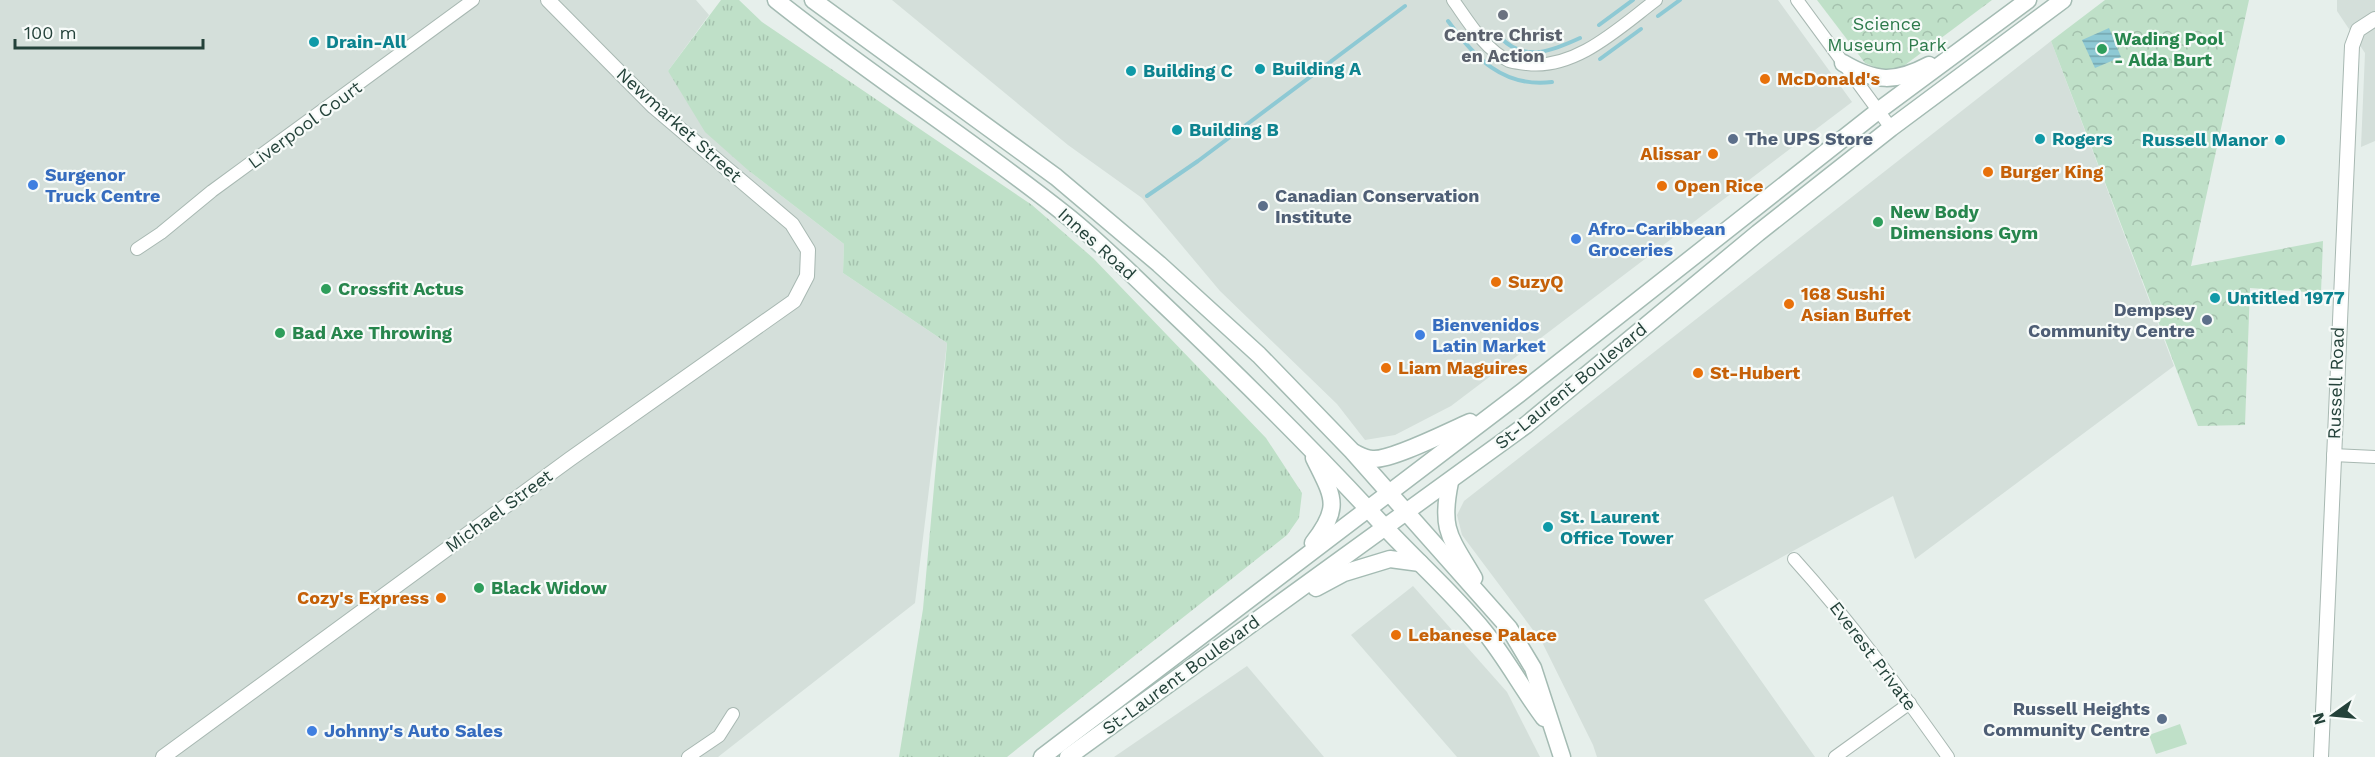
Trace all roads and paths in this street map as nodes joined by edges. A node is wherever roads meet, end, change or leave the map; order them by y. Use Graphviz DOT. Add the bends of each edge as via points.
graph roads {
  1 [pos="473,0"];
  2 [pos="548,0"];
  3 [pos="776,0"];
  4 [pos="813,0"];
  5 [pos="1452,0"];
  6 [pos="1656,0"];
  7 [pos="1797,0"];
  8 [pos="2028,0"];
  9 [pos="2063,0"];
  10 [pos="2375,19"];
  11 [pos="1964,46"];
  12 [pos="1843,63"];
  13 [pos="1878,111"];
  14 [pos="1891,128"];
  15 [pos="136,249"];
  16 [pos="808,250"];
  17 [pos="1496,411"];
  18 [pos="1308,444"];
  19 [pos="1352,451"];
  20 [pos="2333,455"];
  21 [pos="2375,457"];
  22 [pos="1450,482"];
  23 [pos="1387,493"];
  24 [pos="1367,508"];
  25 [pos="1405,512"];
  26 [pos="1384,527"];
  27 [pos="1794,559"];
  28 [pos="1298,563"];
  29 [pos="1420,563"];
  30 [pos="1490,604"];
  31 [pos="1271,611"];
  32 [pos="1910,703"];
  33 [pos="733,714"];
  34 [pos="1552,729"];
  35 [pos="163,757"];
  36 [pos="688,757"];
  37 [pos="1042,757"];
  38 [pos="1068,757"];
  39 [pos="1562,757"];
  40 [pos="1835,757"];
  41 [pos="1948,757"];
  42 [pos="2321,757"];
  1 -- 15 [label="street, Liverpool Court"];
  2 -- 16 [label="street, Newmarket Street" via="654,107 792,224"];
  3 -- 18 [label="main road, Innes Road" via="991,156 1080,226"];
  4 -- 19 [label="main road, Innes Road" via="1077,194 1259,355"];
  5 -- 6 [label="street" via="1493,49 1510,61 1539,65 1560,62 1583,51"];
  7 -- 12 [label="street"];
  8 -- 11 [label="main road, St-Laurent Boulevard"];
  9 -- 14 [label="main road, St-Laurent Boulevard"];
  10 -- 20 [label="street, Russell Road" via="2358,30 2352,46"];
  11 -- 12 [label="main road" via="1918,71 1890,79 1863,75"];
  11 -- 13 [label="main road, St-Laurent Boulevard"];
  12 -- 13 [label="street"];
  13 -- 14 [label="street"];
  13 -- 17 [label="main road, St-Laurent Boulevard"];
  14 -- 22 [label="main road, St-Laurent Boulevard"];
  16 -- 35 [label="street, Michael Street" via="807,276 794,301 534,485"];
  17 -- 19 [label="main road" via="1393,455 1370,459"];
  17 -- 23 [label="main road, St-Laurent Boulevard"];
  18 -- 24 [label="main road, Innes Road"];
  18 -- 28 [label="main road" via="1328,485 1332,507 1328,524"];
  19 -- 23 [label="main road, Innes Road"];
  20 -- 21 [label="street"];
  20 -- 42 [label="street, Russell Road"];
  22 -- 25 [label="main road, St-Laurent Boulevard"];
  22 -- 30 [label="main road" via="1446,526"];
  23 -- 24 [label="main road, St-Laurent Boulevard"];
  23 -- 25 [label="main road, Innes Road"];
  24 -- 26 [label="main road, Innes Road"];
  24 -- 28 [label="main road, St-Laurent Boulevard"];
  25 -- 26 [label="main road, St-Laurent Boulevard"];
  25 -- 30 [label="main road, Innes Road"];
  26 -- 29 [label="main road, Innes Road"];
  26 -- 31 [label="main road, St-Laurent Boulevard"];
  27 -- 32 [label="street, Everest Private" via="1835,604"];
  28 -- 37 [label="main road, St-Laurent Boulevard"];
  29 -- 31 [label="main road" via="1390,559 1365,566"];
  29 -- 34 [label="main road, Innes Road" via="1484,631"];
  30 -- 34 [label="main road" via="1533,668"];
  31 -- 38 [label="main road, St-Laurent Boulevard"];
  32 -- 40 [label="street"];
  32 -- 41 [label="street, Everest Private"];
  33 -- 36 [label="street" via="719,736"];
  34 -- 39 [label="main road"];
}
